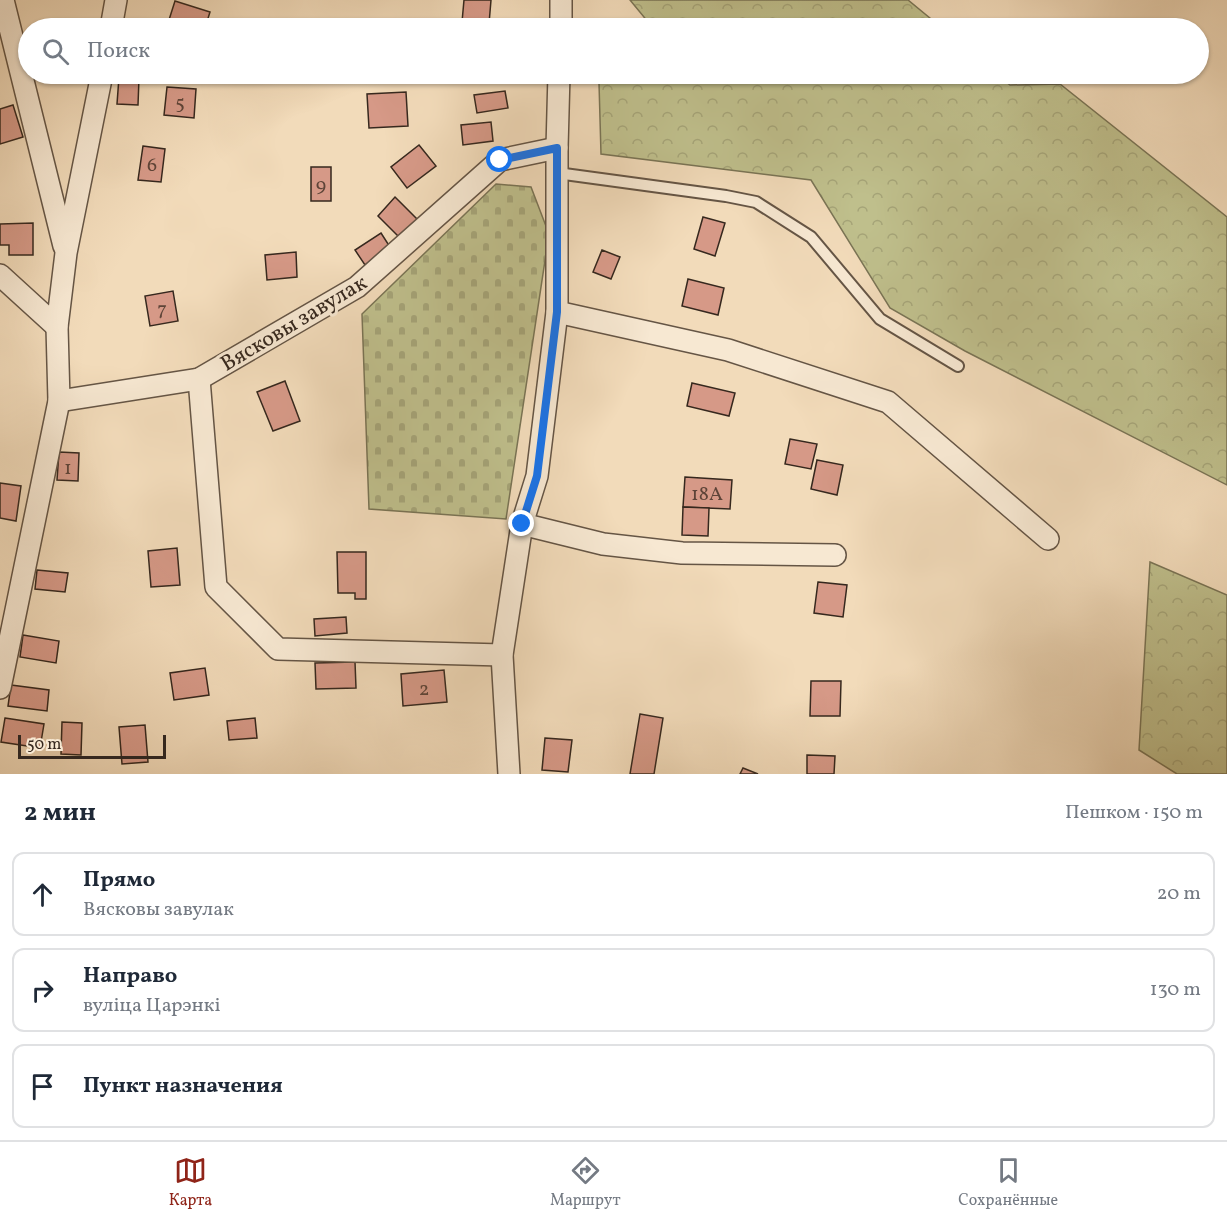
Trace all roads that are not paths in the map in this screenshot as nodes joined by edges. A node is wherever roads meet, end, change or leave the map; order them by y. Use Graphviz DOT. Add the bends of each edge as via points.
graph roads {
  1 [pos="3,0"];
  2 [pos="116,0"];
  3 [pos="561,0"];
  4 [pos="113,18"];
  5 [pos="561,18"];
  6 [pos="18,60"];
  7 [pos="24,84"];
  8 [pos="100,84"];
  9 [pos="559,84"];
  10 [pos="557,148"];
  11 [pos="557,173"];
  12 [pos="66,253"];
  13 [pos="0,275"];
  14 [pos="557,312"];
  15 [pos="57,327"];
  16 [pos="958,366"];
  17 [pos="199,379"];
  18 [pos="59,401"];
  19 [pos="522,524"];
  20 [pos="1048,539"];
  21 [pos="835,555"];
  22 [pos="502,655"];
  23 [pos="0,688"];
  24 [pos="509,774"];
  1 -- 6 [label="street"];
  2 -- 4 [label="street"];
  3 -- 5 [label="street"];
  7 -- 12 [label="street"];
  8 -- 12 [label="street"];
  9 -- 10 [label="street"];
  10 -- 11 [label="street"];
  10 -- 17 [label="street, Вясковы завулак" via="500,160 357,287"];
  11 -- 14 [label="street"];
  11 -- 16 [label="lane" via="756,202 811,237 880,319"];
  12 -- 15 [label="street"];
  13 -- 15 [label="street"];
  14 -- 19 [label="street" via="537,476"];
  14 -- 20 [label="street" via="728,350 888,402"];
  15 -- 18 [label="street"];
  17 -- 18 [label="street, Вясковы завулак"];
  17 -- 22 [label="street" via="216,587 278,649"];
  18 -- 23 [label="street"];
  19 -- 21 [label="street" via="603,544 682,554"];
  19 -- 22 [label="street"];
  22 -- 24 [label="street"];
}
